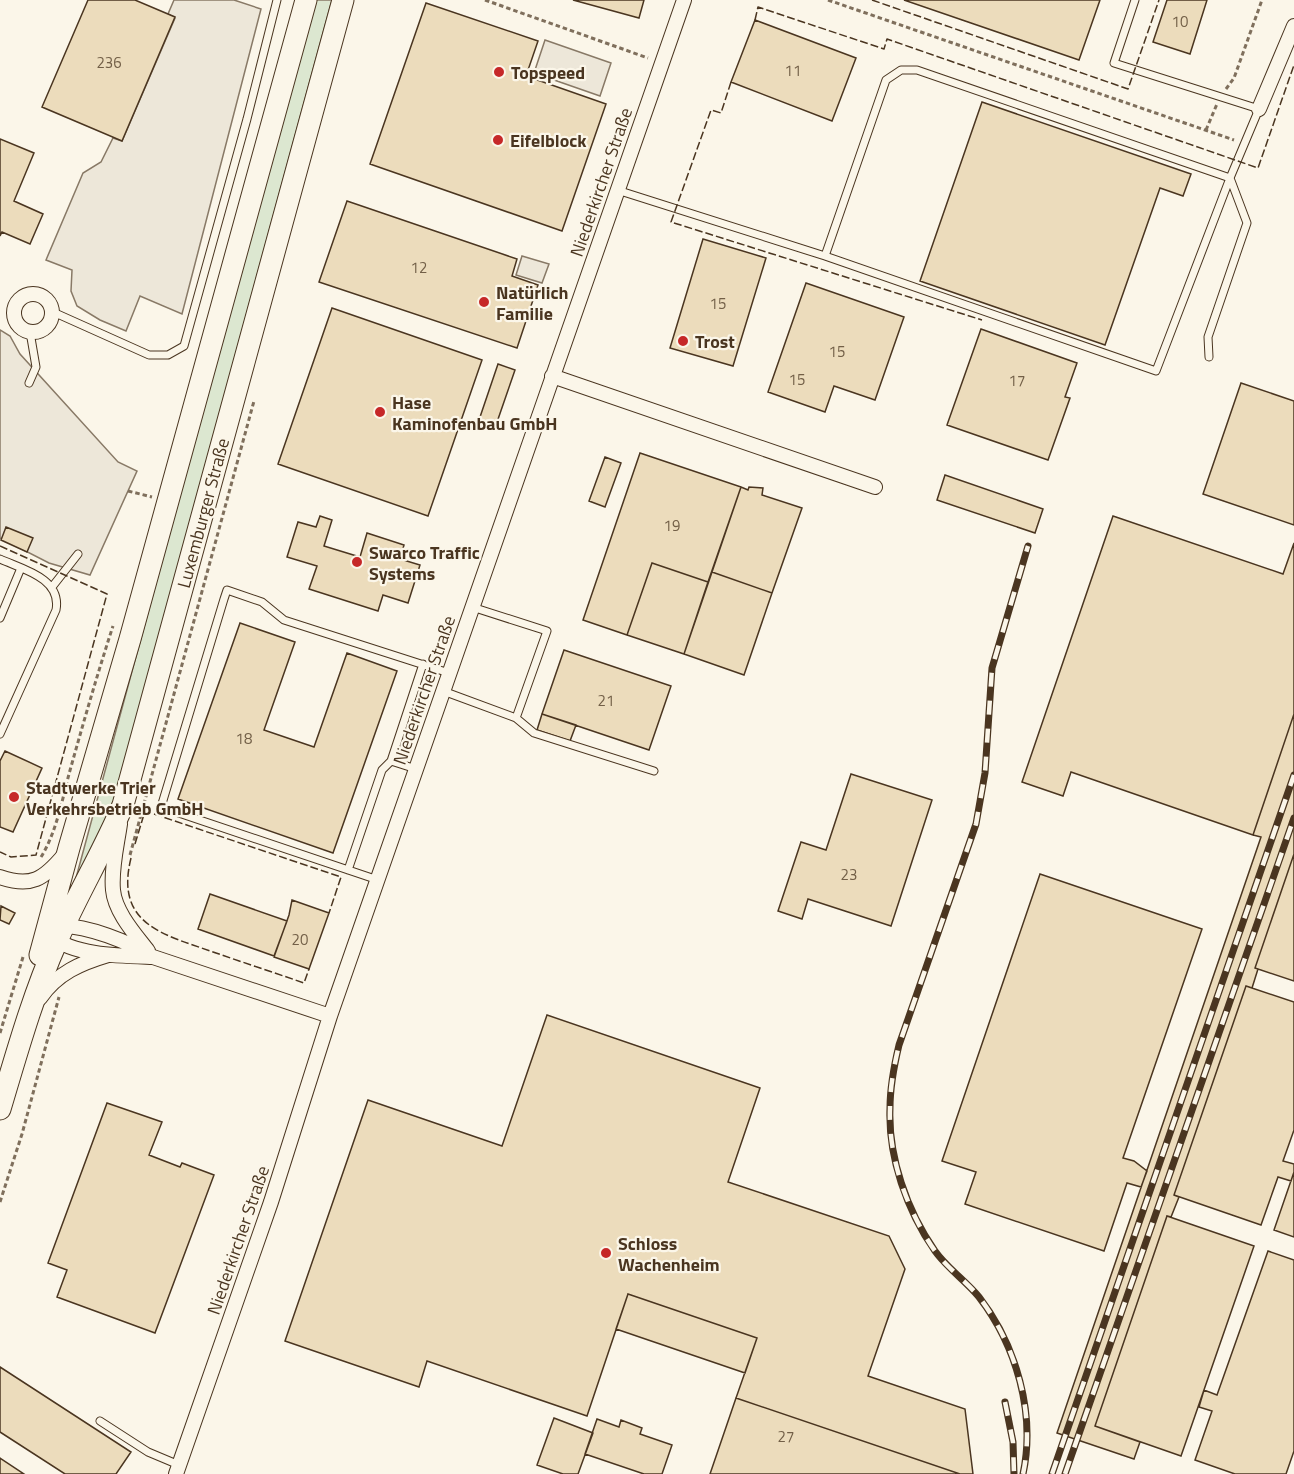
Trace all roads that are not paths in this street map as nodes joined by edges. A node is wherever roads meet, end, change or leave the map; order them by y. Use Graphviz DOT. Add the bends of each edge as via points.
graph roads {
  1 [pos="306,0"];
  2 [pos="343,0"];
  3 [pos="684,0"];
  4 [pos="1135,0"];
  5 [pos="274,1"];
  6 [pos="1294,26"];
  7 [pos="1259,110"];
  8 [pos="1230,178"];
  9 [pos="617,190"];
  10 [pos="825,256"];
  11 [pos="7,310"];
  12 [pos="53,312"];
  13 [pos="30,332"];
  14 [pos="1209,357"];
  15 [pos="552,376"];
  16 [pos="29,383"];
  17 [pos="875,487"];
  18 [pos="78,554"];
  19 [pos="0,559"];
  20 [pos="21,568"];
  21 [pos="52,587"];
  22 [pos="472,607"];
  23 [pos="0,618"];
  24 [pos="423,664"];
  25 [pos="449,673"];
  26 [pos="443,691"];
  27 [pos="516,718"];
  28 [pos="0,734"];
  29 [pos="391,761"];
  30 [pos="416,769"];
  31 [pos="654,771"];
  32 [pos="123,805"];
  33 [pos="69,848"];
  34 [pos="348,870"];
  35 [pos="0,877"];
  36 [pos="378,880"];
  37 [pos="56,931"];
  38 [pos="109,954"];
  39 [pos="153,957"];
  40 [pos="28,1014"];
  41 [pos="330,1016"];
  42 [pos="0,1109"];
  43 [pos="100,1421"];
  44 [pos="178,1470"];
  1 -- 33 [label="main road, Luxemburger Straße"];
  2 -- 32 [label="main road, Luxemburger Straße"];
  3 -- 9 [label="street, Niederkircher Straße"];
  4 -- 7 [label="lane" via="1114,63"];
  5 -- 12 [label="lane" via="247,119 184,346 168,355 149,355"];
  6 -- 7 [label="street"];
  7 -- 8 [label="lane"];
  8 -- 10 [label="lane" via="917,70 901,70 886,80"];
  8 -- 10 [label="lane" via="1156,371"];
  8 -- 14 [label="lane" via="1247,223 1208,337"];
  9 -- 10 [label="lane"];
  9 -- 15 [label="street, Niederkircher Straße"];
  11 -- 12 [label="street" via="34,294 50,302"];
  11 -- 13 [label="street" via="22,329"];
  12 -- 13 [label="street" via="46,327"];
  13 -- 16 [label="lane" via="36,367"];
  15 -- 17 [label="street"];
  15 -- 22 [label="street, Niederkircher Straße"];
  18 -- 21 [label="lane"];
  19 -- 20 [label="lane"];
  20 -- 21 [label="lane"];
  20 -- 23 [label="lane"];
  21 -- 28 [label="lane" via="56,610"];
  22 -- 25 [label="street, Niederkircher Straße"];
  22 -- 27 [label="lane" via="547,631"];
  24 -- 25 [label="lane"];
  24 -- 29 [label="lane"];
  24 -- 34 [label="lane" via="284,620 262,602 241,594 227,591 224,599 160,807"];
  25 -- 26 [label="street, Niederkircher Straße"];
  26 -- 27 [label="lane"];
  26 -- 30 [label="street, Niederkircher Straße"];
  27 -- 31 [label="lane" via="534,733"];
  29 -- 30 [label="lane"];
  29 -- 34 [label="lane" via="380,774"];
  30 -- 36 [label="street, Niederkircher Straße"];
  32 -- 37 [label="main road, Luxemburger Straße" via="105,848"];
  32 -- 39 [label="street" via="113,890 124,918"];
  33 -- 35 [label="street" via="51,870 32,881 19,883"];
  33 -- 37 [label="main road, Luxemburger Straße"];
  34 -- 36 [label="lane"];
  36 -- 41 [label="street, Niederkircher Straße"];
  37 -- 38 [label="street" via="73,948"];
  37 -- 39 [label="street" via="89,930"];
  37 -- 40 [label="main road, Luxemburger Straße"];
  38 -- 39 [label="street"];
  38 -- 40 [label="street" via="58,977"];
  39 -- 41 [label="street"];
  40 -- 42 [label="main road, Luxemburger Straße"];
  41 -- 44 [label="street, Niederkircher Straße" via="271,1203"];
  43 -- 44 [label="lane"];
}
